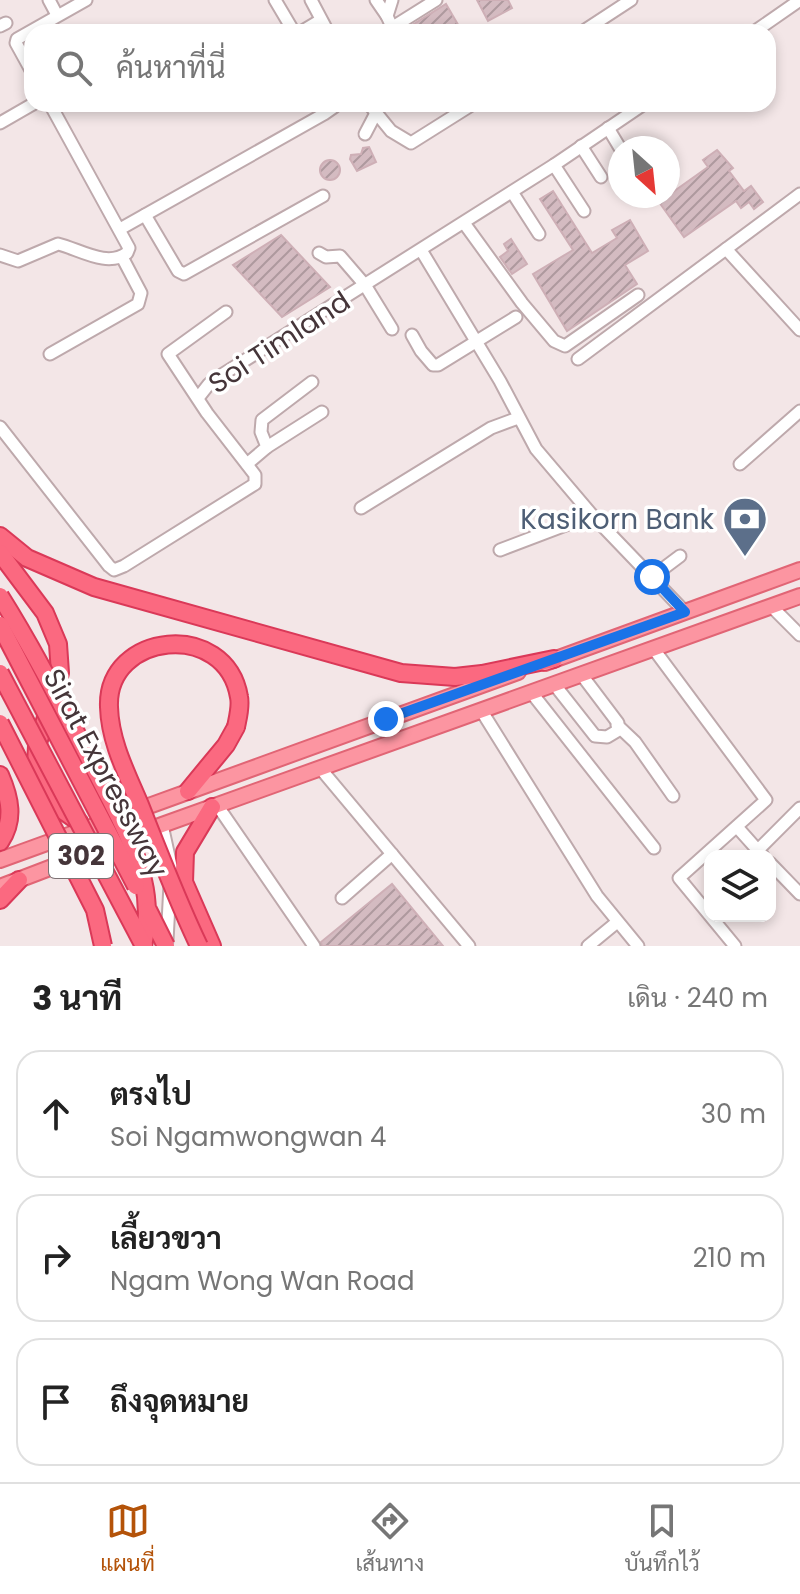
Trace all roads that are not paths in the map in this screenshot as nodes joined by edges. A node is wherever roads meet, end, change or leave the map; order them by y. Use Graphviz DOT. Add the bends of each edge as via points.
graph roads {
  1 [pos="49,0"];
  2 [pos="275,0"];
  3 [pos="311,0"];
  4 [pos="376,0"];
  5 [pos="392,0"];
  6 [pos="436,0"];
  7 [pos="631,0"];
  8 [pos="800,0"];
  9 [pos="81,1"];
  10 [pos="57,15"];
  11 [pos="321,20"];
  12 [pos="42,24"];
  13 [pos="289,24"];
  14 [pos="314,24"];
  15 [pos="323,24"];
  16 [pos="388,24"];
  17 [pos="388,24"];
  18 [pos="390,24"];
  19 [pos="594,24"];
  20 [pos="766,24"];
  21 [pos="24,35"];
  22 [pos="24,58"];
  23 [pos="24,109"];
  24 [pos="54,112"];
  25 [pos="323,112"];
  26 [pos="372,112"];
  27 [pos="376,112"];
  28 [pos="460,112"];
  29 [pos="632,112"];
  30 [pos="0,123"];
  31 [pos="608,128"];
  32 [pos="365,134"];
  33 [pos="613,136"];
  34 [pos="581,146"];
  35 [pos="554,165"];
  36 [pos="601,177"];
  37 [pos="512,192"];
  38 [pos="323,196"];
  39 [pos="798,199"];
  40 [pos="584,211"];
  41 [pos="145,215"];
  42 [pos="464,223"];
  43 [pos="120,229"];
  44 [pos="539,234"];
  45 [pos="726,249"];
  46 [pos="421,250"];
  47 [pos="319,253"];
  48 [pos="0,255"];
  49 [pos="122,257"];
  50 [pos="365,285"];
  51 [pos="638,295"];
  52 [pos="226,312"];
  53 [pos="516,317"];
  54 [pos="392,329"];
  55 [pos="800,330"];
  56 [pos="412,335"];
  57 [pos="475,341"];
  58 [pos="50,354"];
  59 [pos="578,359"];
  60 [pos="312,382"];
  61 [pos="198,398"];
  62 [pos="800,411"];
  63 [pos="322,412"];
  64 [pos="518,418"];
  65 [pos="0,427"];
  66 [pos="267,447"];
  67 [pos="247,464"];
  68 [pos="740,464"];
  69 [pos="361,508"];
  70 [pos="592,515"];
  71 [pos="0,536"];
  72 [pos="500,550"];
  73 [pos="0,553"];
  74 [pos="680,556"];
  75 [pos="800,570"];
  76 [pos="652,577"];
  77 [pos="0,596"];
  78 [pos="800,596"];
  79 [pos="771,606"];
  80 [pos="685,612"];
  81 [pos="0,625"];
  82 [pos="800,635"];
  83 [pos="653,648"];
  84 [pos="554,659"];
  85 [pos="0,673"];
  86 [pos="581,674"];
  87 [pos="554,684"];
  88 [pos="531,692"];
  89 [pos="481,710"];
  90 [pos="0,723"];
  91 [pos="617,725"];
  92 [pos="320,768"];
  93 [pos="0,775"];
  94 [pos="188,791"];
  95 [pos="673,796"];
  96 [pos="214,806"];
  97 [pos="800,808"];
  98 [pos="162,825"];
  99 [pos="737,827"];
  100 [pos="88,828"];
  101 [pos="0,842"];
  102 [pos="654,848"];
  103 [pos="757,850"];
  104 [pos="763,850"];
  105 [pos="392,854"];
  106 [pos="0,860"];
  107 [pos="776,869"];
  108 [pos="19,880"];
  109 [pos="0,887"];
  110 [pos="800,894"];
  111 [pos="342,898"];
  112 [pos="0,900"];
  113 [pos="616,923"];
  114 [pos="103,946"];
  115 [pos="143,946"];
  116 [pos="167,946"];
  117 [pos="199,946"];
  118 [pos="212,946"];
  119 [pos="314,946"];
  120 [pos="469,946"];
  121 [pos="588,946"];
  122 [pos="638,946"];
  123 [pos="735,946"];
  1 -- 10 [label="street"];
  2 -- 13 [label="street"];
  3 -- 11 [label="street"];
  4 -- 16 [label="street"];
  5 -- 17 [label="street"];
  6 -- 18 [label="street"];
  7 -- 19 [label="street"];
  8 -- 20 [label="street"];
  9 -- 10 [label="street"];
  10 -- 12 [label="street"];
  11 -- 14 [label="street"];
  11 -- 15 [label="street"];
  21 -- 22 [label="street" via="16,43"];
  23 -- 30 [label="street"];
  24 -- 43 [label="street"];
  25 -- 41 [label="street"];
  26 -- 32 [label="street"];
  27 -- 28 [label="street" via="391,131 411,143"];
  29 -- 31 [label="street, Soi Timland"];
  31 -- 33 [label="street"];
  31 -- 34 [label="street, Soi Timland"];
  34 -- 35 [label="street, Soi Timland"];
  34 -- 36 [label="street"];
  35 -- 37 [label="street, Soi Timland"];
  35 -- 40 [label="street"];
  37 -- 42 [label="street, Soi Timland"];
  37 -- 44 [label="street"];
  38 -- 41 [label="street" via="184,274"];
  39 -- 45 [label="street"];
  41 -- 43 [label="street"];
  42 -- 46 [label="street, Soi Timland"];
  42 -- 51 [label="street" via="522,303 560,344 565,346"];
  43 -- 49 [label="street" via="129,248"];
  45 -- 55 [label="street"];
  45 -- 59 [label="street"];
  46 -- 50 [label="street, Soi Timland"];
  46 -- 57 [label="street"];
  47 -- 50 [label="street" via="340,256"];
  48 -- 49 [label="street" via="18,261 58,244 105,259"];
  49 -- 58 [label="street" via="141,293 138,304"];
  50 -- 54 [label="street"];
  50 -- 61 [label="street, Soi Timland" via="220,376"];
  52 -- 61 [label="street" via="168,354"];
  53 -- 57 [label="street"];
  56 -- 57 [label="street" via="433,365"];
  57 -- 64 [label="street"];
  60 -- 66 [label="street" via="262,420"];
  61 -- 67 [label="street, Soi Timland"];
  62 -- 68 [label="street"];
  63 -- 66 [label="street"];
  64 -- 69 [label="street" via="491,428"];
  64 -- 70 [label="street" via="536,449"];
  65 -- 67 [label="street" via="114,570 255,484"];
  66 -- 67 [label="street"];
  70 -- 72 [label="street"];
  70 -- 76 [label="street"];
  71 -- 84 [label="highway" via="27,558 94,587 401,673 455,677"];
  73 -- 100 [label="highway" via="45,613 58,644 60,673 36,764 62,810"];
  74 -- 76 [label="street"];
  75 -- 80 [label="main road, 302"];
  76 -- 80 [label="street"];
  77 -- 115 [label="highway, bridge" via="134,852 148,926"];
  78 -- 79 [label="main road, 302"];
  79 -- 82 [label="street"];
  79 -- 83 [label="main road, 302"];
  80 -- 84 [label="main road, 302"];
  81 -- 116 [label="highway, Sirat Expressway, bridge"];
  83 -- 86 [label="main road, 302"];
  83 -- 99 [label="street" via="765,797"];
  84 -- 94 [label="main road, 302"];
  85 -- 115 [label="highway, Sirat Expressway, bridge"];
  86 -- 87 [label="main road, 302"];
  86 -- 91 [label="street"];
  87 -- 88 [label="main road, 302"];
  87 -- 91 [label="street" via="595,736 607,737"];
  88 -- 89 [label="main road, 302"];
  88 -- 102 [label="street"];
  89 -- 92 [label="main road, 302"];
  89 -- 113 [label="street"];
  90 -- 114 [label="highway, bridge" via="95,910"];
  91 -- 95 [label="street"];
  92 -- 96 [label="main road, 302"];
  92 -- 105 [label="street"];
  93 -- 101 [label="highway" via="10,818"];
  94 -- 100 [label="main road, 302"];
  94 -- 117 [label="highway, bridge" via="226,745 236,727 240,699 232,672 209,651 182,643 153,647 129,660 115,678 109,704 113,735"];
  96 -- 98 [label="main road, 302"];
  96 -- 118 [label="highway" via="185,852 184,882"];
  96 -- 119 [label="street"];
  97 -- 104 [label="street"];
  98 -- 108 [label="main road, 302"];
  98 -- 116 [label="street" via="171,866"];
  99 -- 103 [label="street"];
  99 -- 123 [label="street" via="679,878"];
  100 -- 106 [label="main road, 302"];
  105 -- 111 [label="street"];
  105 -- 120 [label="street"];
  107 -- 110 [label="street"];
  108 -- 109 [label="main road, 302"];
  108 -- 112 [label="highway"];
  113 -- 121 [label="street"];
  113 -- 122 [label="street"];
}
